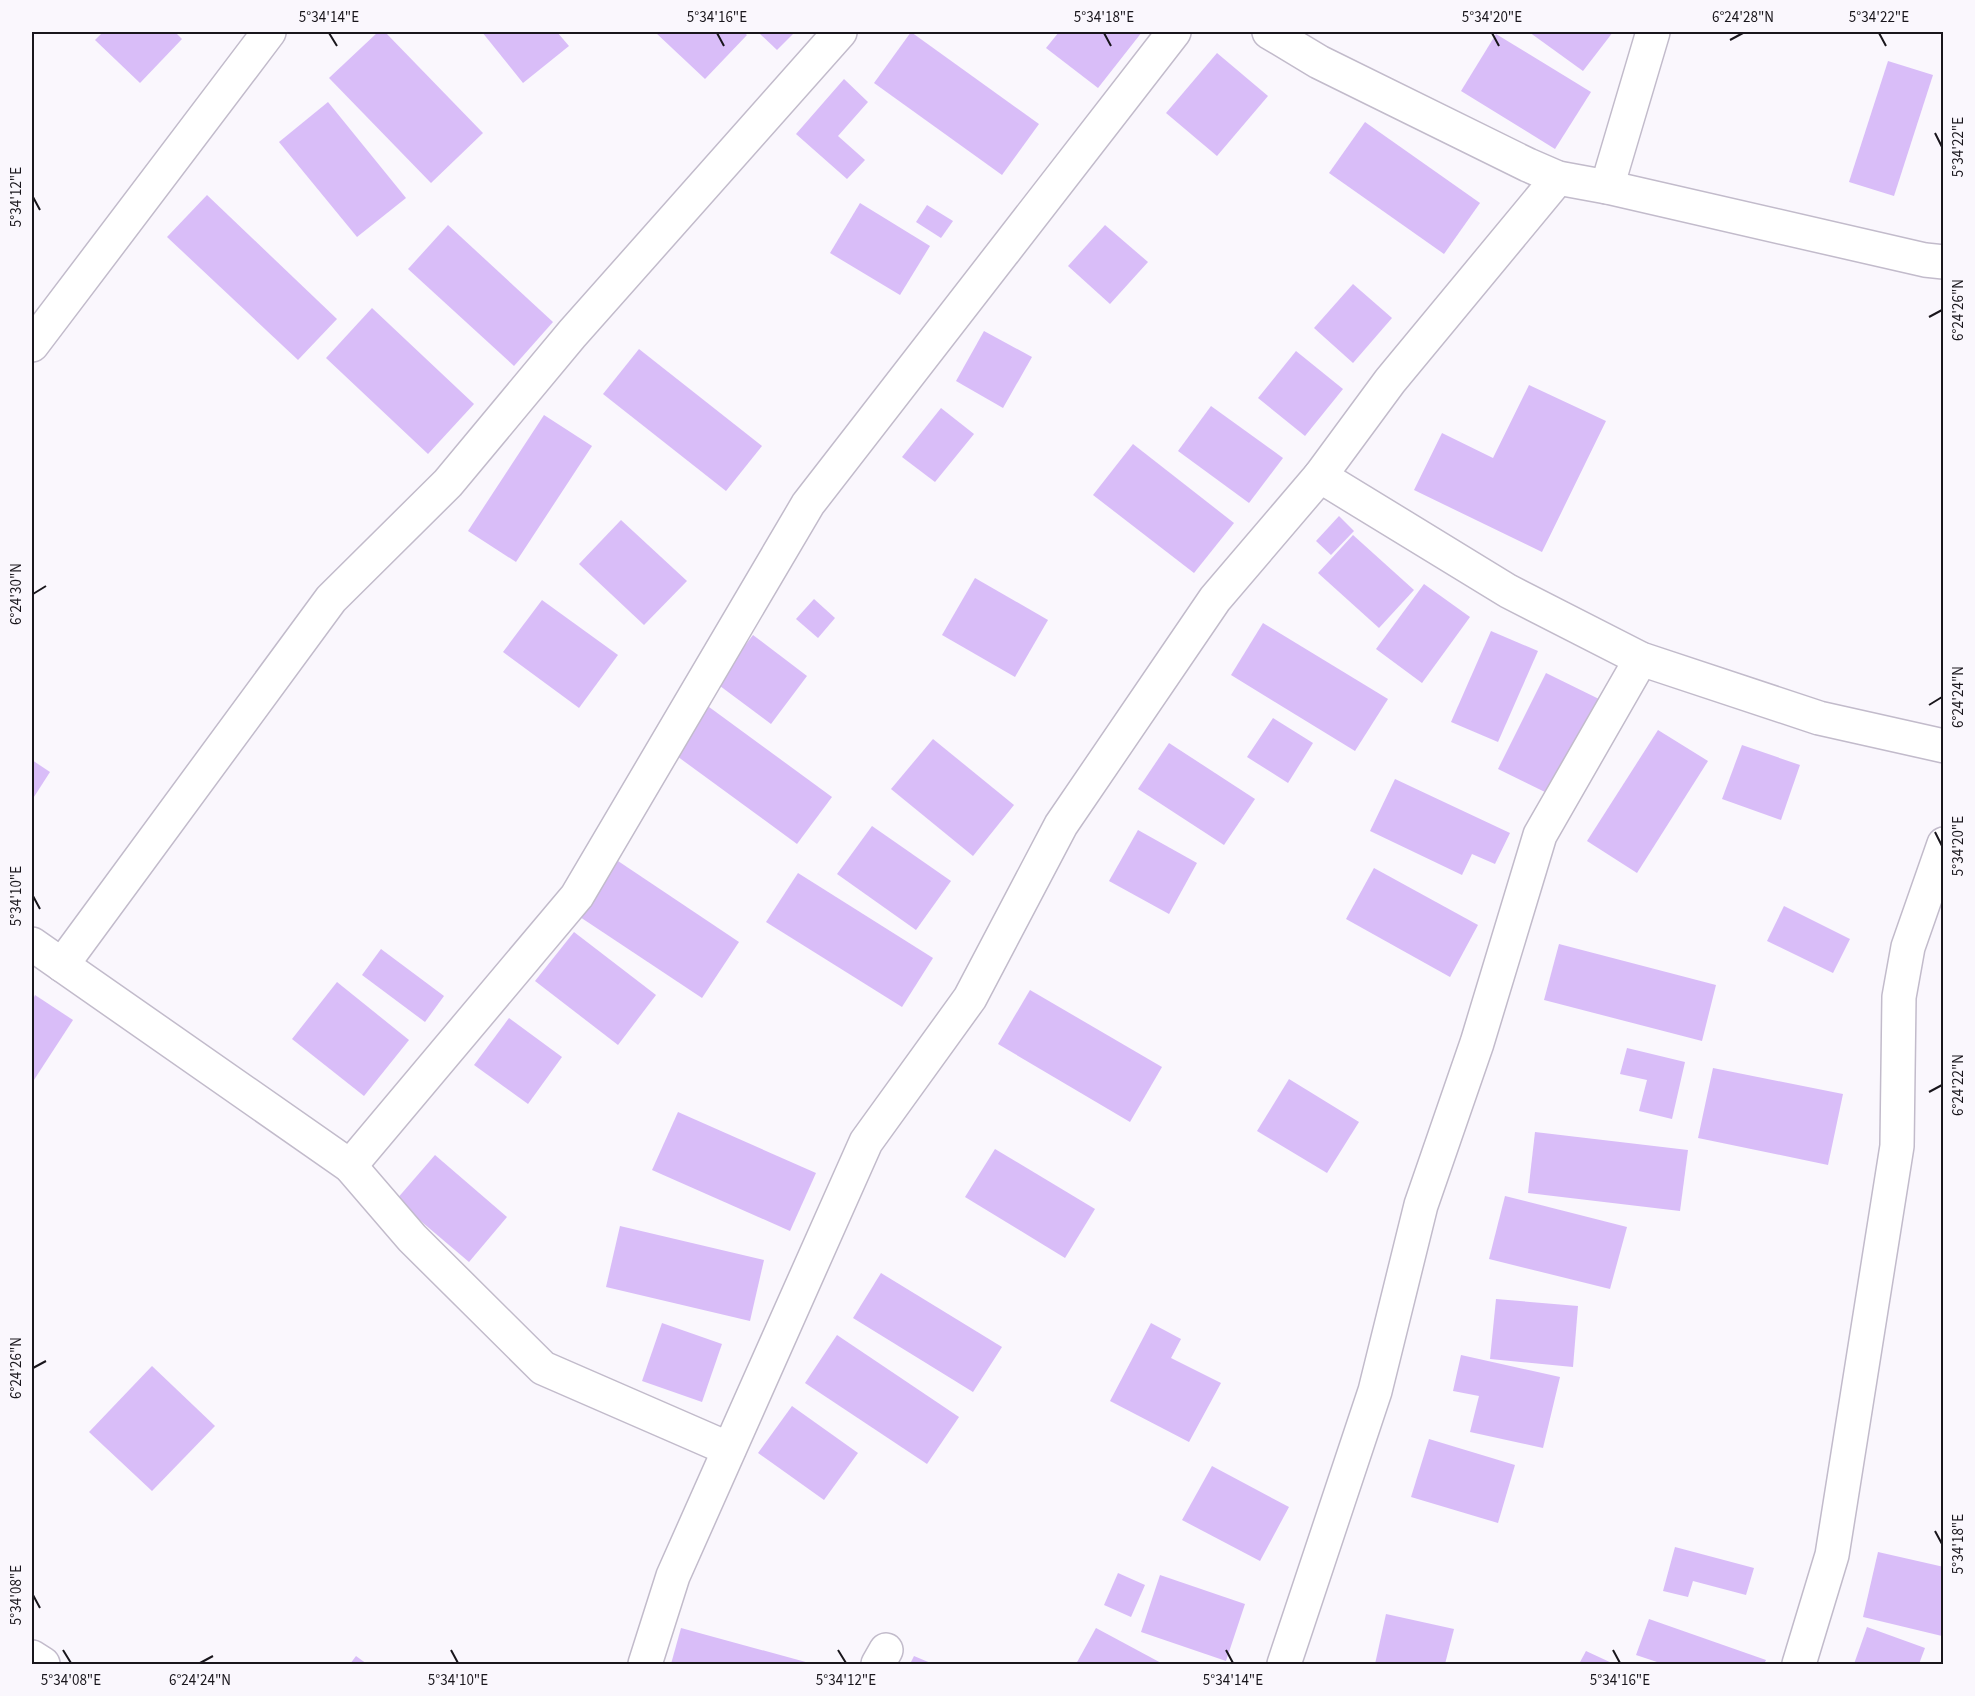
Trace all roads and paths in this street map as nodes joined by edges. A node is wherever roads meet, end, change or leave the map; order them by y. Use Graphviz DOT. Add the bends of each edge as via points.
graph roads {
  1 [pos="269,32"];
  2 [pos="840,32"];
  3 [pos="1174,32"];
  4 [pos="1269,32"];
  5 [pos="1653,32"];
  6 [pos="1558,177"];
  7 [pos="1607,187"];
  8 [pos="1944,262"];
  9 [pos="32,345"];
  10 [pos="1320,476"];
  11 [pos="1641,659"];
  12 [pos="1944,746"];
  13 [pos="1944,844"];
  14 [pos="32,944"];
  15 [pos="62,965"];
  16 [pos="350,1166"];
  17 [pos="729,1449"];
  18 [pos="32,1657"];
  19 [pos="43,1665"];
  20 [pos="645,1665"];
  21 [pos="1284,1665"];
  22 [pos="1799,1665"];
  1 -- 9 [label="street"];
  2 -- 15 [label="street" via="572,334 448,483 332,598"];
  3 -- 16 [label="street" via="808,504 577,896"];
  4 -- 6 [label="street" via="1319,62"];
  5 -- 7 [label="street"];
  6 -- 7 [label="street"];
  6 -- 10 [label="street" via="1390,381"];
  7 -- 8 [label="street"];
  10 -- 11 [label="street" via="1508,591"];
  10 -- 17 [label="street" via="1215,599 1061,825 970,998 866,1142"];
  11 -- 12 [label="street" via="1819,718"];
  11 -- 21 [label="street" via="1540,836 1478,1043 1421,1205 1375,1391"];
  13 -- 22 [label="street" via="1908,947 1899,997 1897,1146 1832,1555"];
  14 -- 15 [label="street"];
  15 -- 16 [label="street"];
  16 -- 17 [label="street" via="412,1238 543,1368"];
  17 -- 20 [label="street" via="673,1575"];
  18 -- 19 [label="street"];
}
